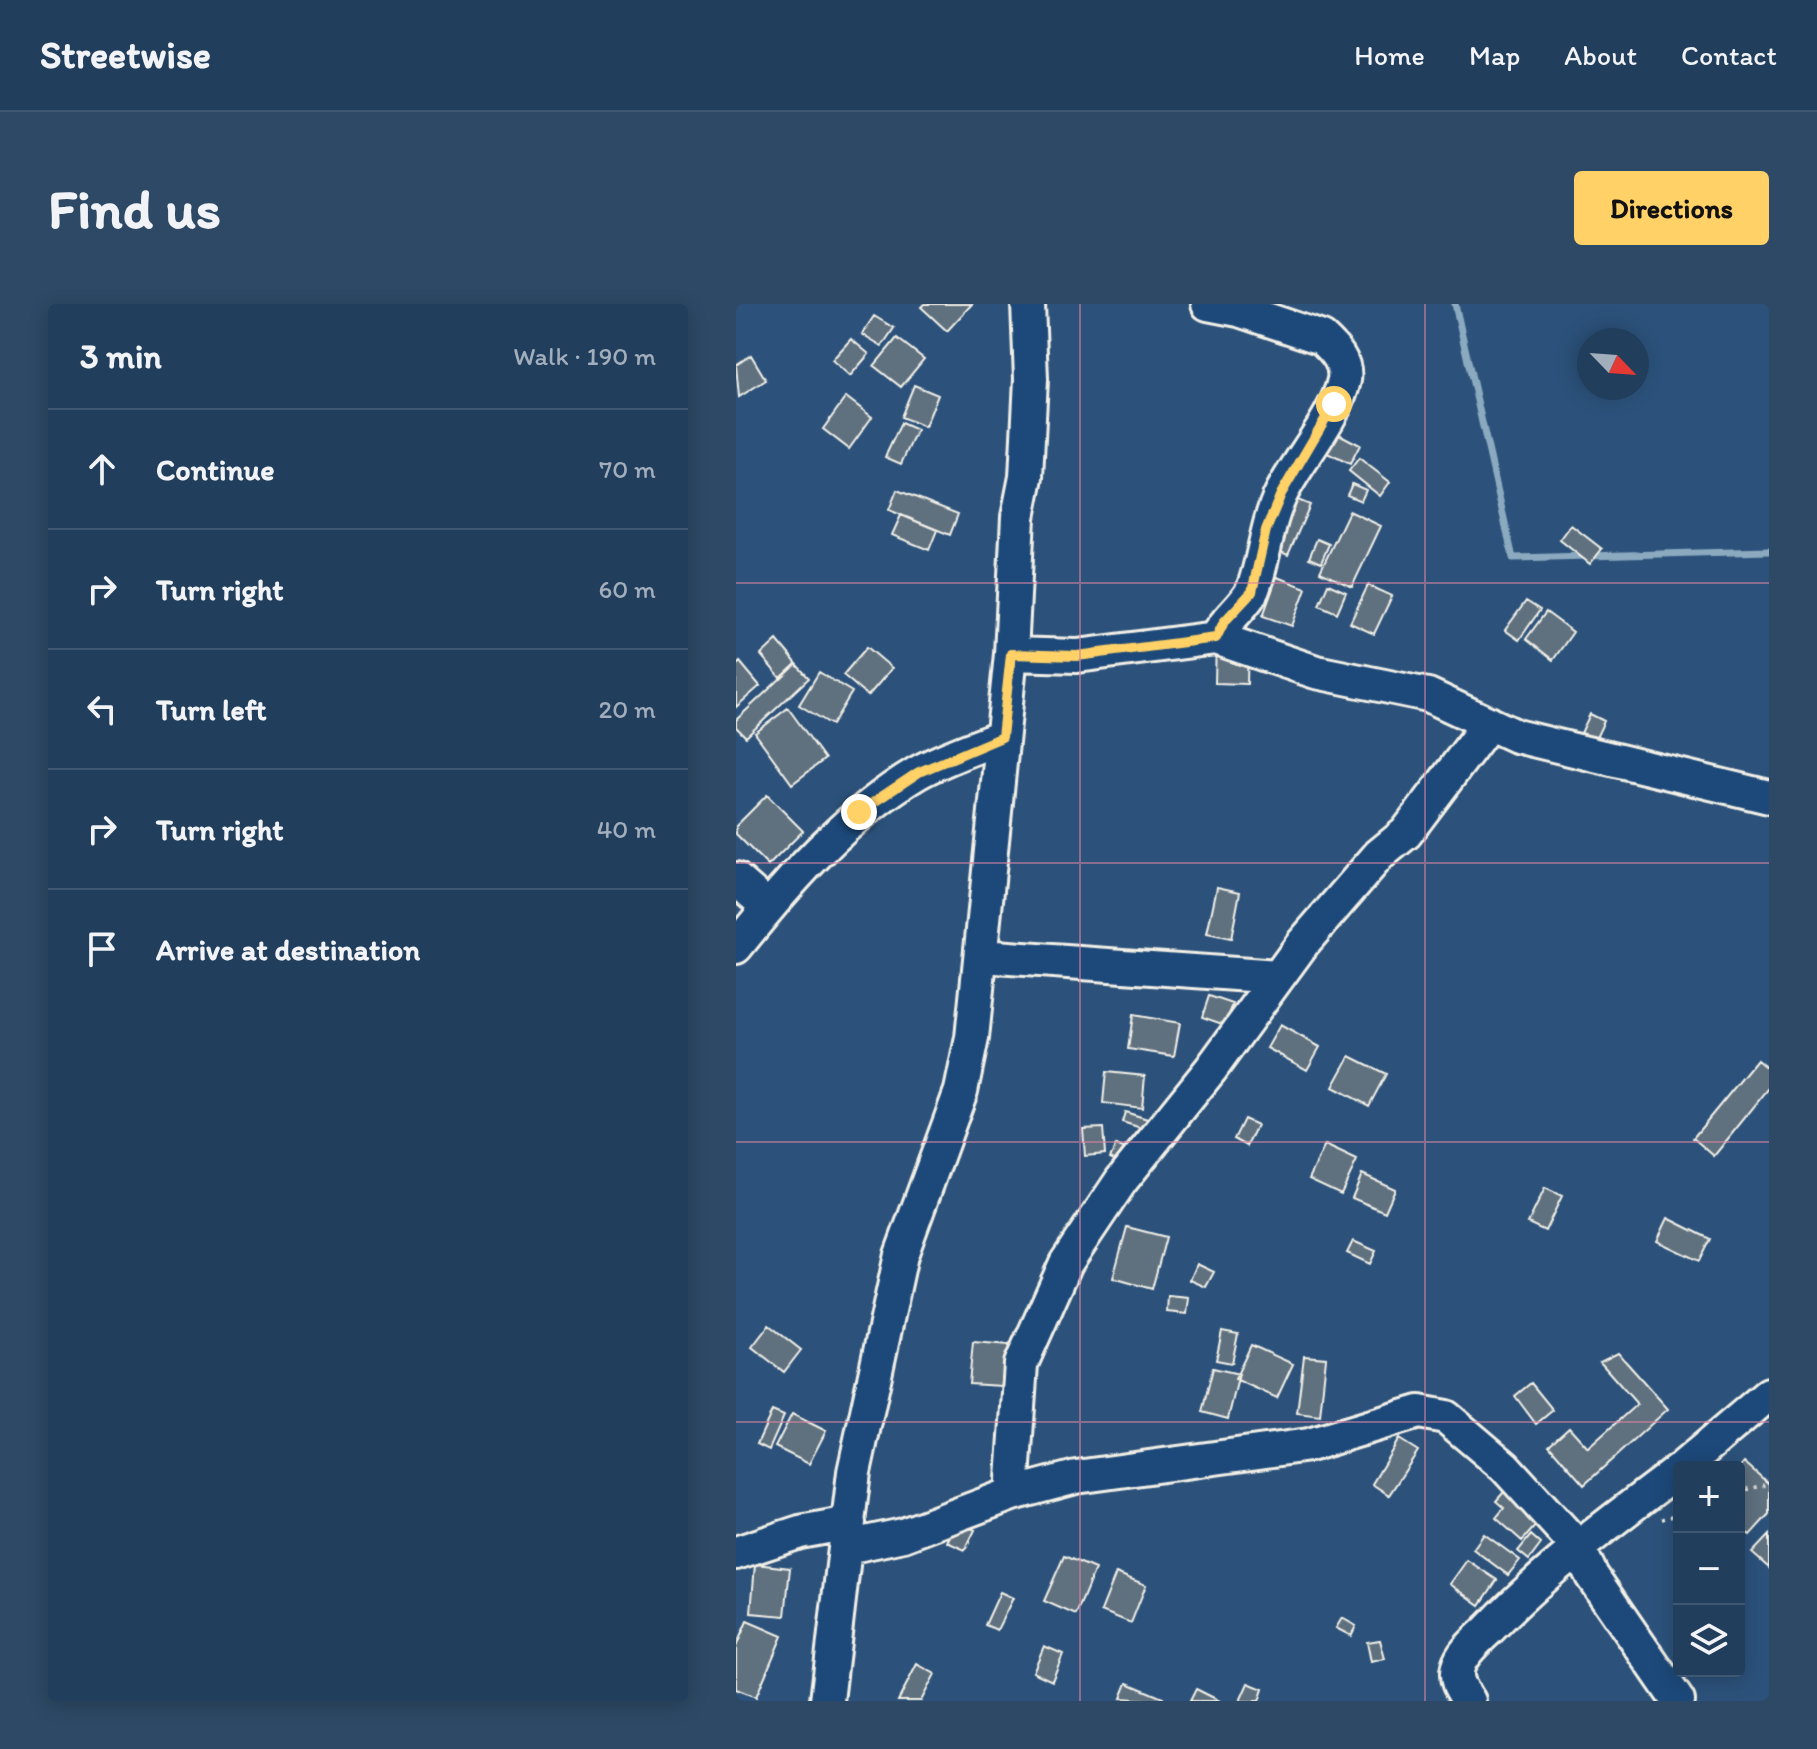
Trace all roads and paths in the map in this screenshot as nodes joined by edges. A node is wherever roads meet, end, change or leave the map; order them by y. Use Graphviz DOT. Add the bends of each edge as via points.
graph roads {
  1 [pos="1028,304"];
  2 [pos="1208,304"];
  3 [pos="1216,638"];
  4 [pos="1011,654"];
  5 [pos="1489,723"];
  6 [pos="1002,737"];
  7 [pos="1769,797"];
  8 [pos="736,879"];
  9 [pos="768,907"];
  10 [pos="736,947"];
  11 [pos="982,956"];
  12 [pos="1278,977"];
  13 [pos="1769,1394"];
  14 [pos="1689,1461"];
  15 [pos="1673,1474"];
  16 [pos="1769,1484"];
  17 [pos="1745,1490"];
  18 [pos="1012,1494"];
  19 [pos="848,1535"];
  20 [pos="1578,1547"];
  21 [pos="736,1553"];
  22 [pos="827,1701"];
  23 [pos="1469,1701"];
  24 [pos="1678,1701"];
  1 -- 4 [label="street" via="1031,379 1026,477 1012,583"];
  2 -- 3 [label="street" via="1322,338 1338,356 1345,376 1281,494 1266,530 1252,592"];
  3 -- 4 [label="street" via="1077,656"];
  3 -- 5 [label="street" via="1316,672 1428,695"];
  4 -- 6 [label="street"];
  5 -- 7 [label="street" via="1547,744"];
  5 -- 12 [label="street" via="1406,833 1379,855"];
  6 -- 9 [label="street" via="919,772 859,812"];
  6 -- 11 [label="street"];
  8 -- 9 [label="street"];
  9 -- 10 [label="street"];
  11 -- 12 [label="street"];
  11 -- 19 [label="street" via="961,1091 901,1255 854,1472"];
  12 -- 18 [label="street" via="1121,1181 1066,1263 1021,1364"];
  13 -- 14 [label="street"];
  15 -- 20 [label="street"];
  16 -- 17 [label="path"];
  18 -- 19 [label="street" via="903,1535"];
  18 -- 20 [label="street" via="1122,1468 1309,1445 1419,1412 1446,1417 1465,1430"];
  19 -- 21 [label="street" via="800,1532"];
  19 -- 22 [label="street"];
  20 -- 23 [label="street" via="1462,1657 1457,1683"];
  20 -- 24 [label="street" via="1643,1655"];
}
